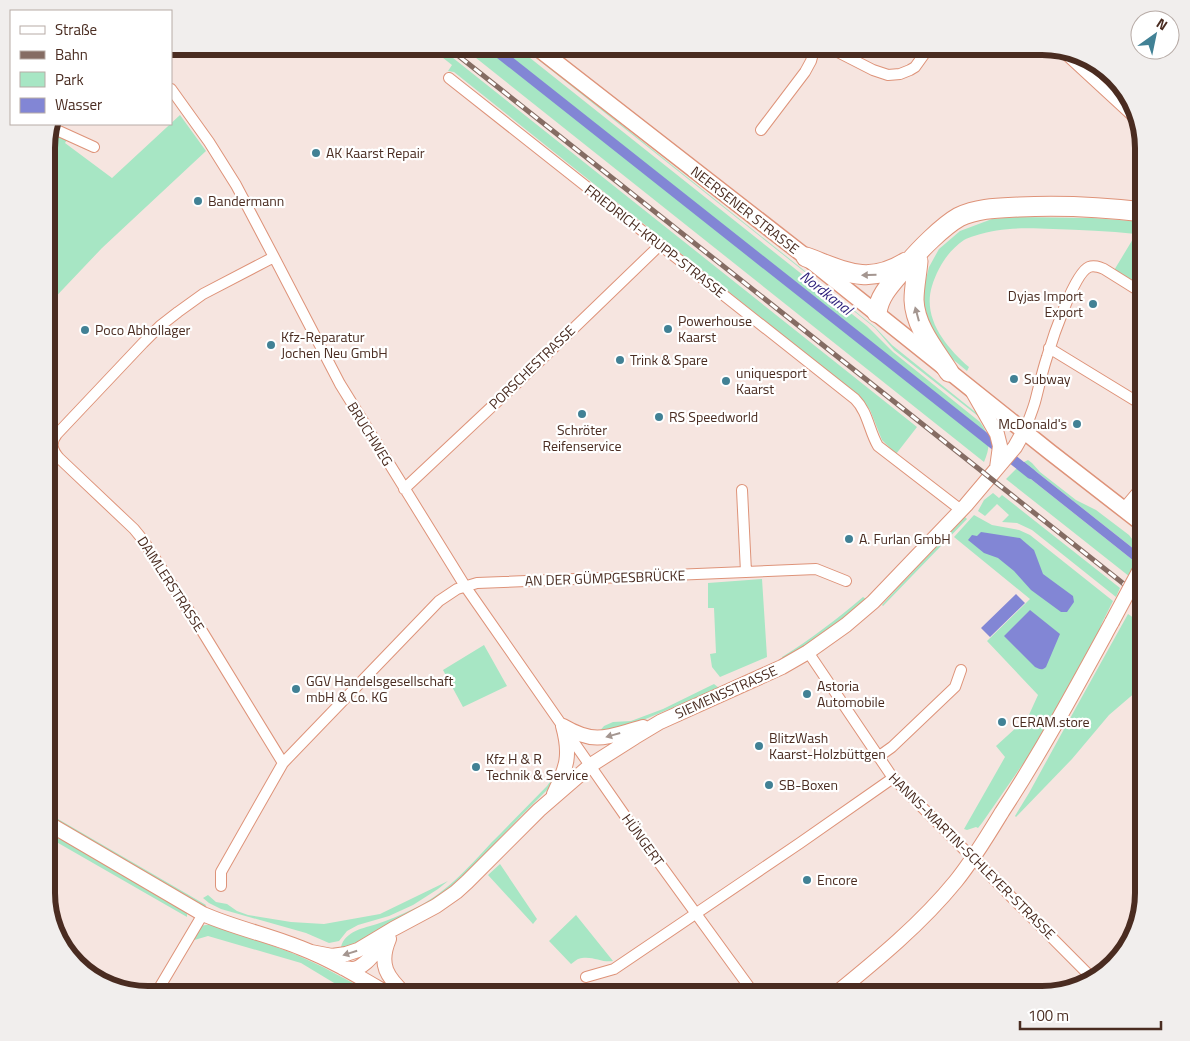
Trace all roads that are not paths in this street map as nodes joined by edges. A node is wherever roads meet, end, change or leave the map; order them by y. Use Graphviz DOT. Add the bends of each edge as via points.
graph roads {
  1 [pos="547,55"];
  2 [pos="812,55"];
  3 [pos="843,55"];
  4 [pos="924,55"];
  5 [pos="1073,60"];
  6 [pos="449,78"];
  7 [pos="172,90"];
  8 [pos="1128,111"];
  9 [pos="57,130"];
  10 [pos="761,130"];
  11 [pos="94,147"];
  12 [pos="1135,211"];
  13 [pos="660,245"];
  14 [pos="274,257"];
  15 [pos="806,257"];
  16 [pos="916,259"];
  17 [pos="1135,288"];
  18 [pos="877,313"];
  19 [pos="1049,348"];
  20 [pos="949,372"];
  21 [pos="972,390"];
  22 [pos="1135,401"];
  23 [pos="1024,431"];
  24 [pos="55,438"];
  25 [pos="1015,447"];
  26 [pos="55,452"];
  27 [pos="1050,452"];
  28 [pos="997,469"];
  29 [pos="404,489"];
  30 [pos="742,490"];
  31 [pos="1135,495"];
  32 [pos="1123,509"];
  33 [pos="961,510"];
  34 [pos="1135,518"];
  35 [pos="746,572"];
  36 [pos="1135,579"];
  37 [pos="846,581"];
  38 [pos="465,586"];
  39 [pos="808,652"];
  40 [pos="961,670"];
  41 [pos="660,722"];
  42 [pos="563,726"];
  43 [pos="878,757"];
  44 [pos="284,763"];
  45 [pos="591,765"];
  46 [pos="893,778"];
  47 [pos="553,797"];
  48 [pos="55,827"];
  49 [pos="973,858"];
  50 [pos="221,886"];
  51 [pos="696,913"];
  52 [pos="203,914"];
  53 [pos="388,934"];
  54 [pos="311,952"];
  55 [pos="342,968"];
  56 [pos="1088,974"];
  57 [pos="586,977"];
  58 [pos="160,986"];
  59 [pos="374,986"];
  60 [pos="396,986"];
  61 [pos="749,986"];
  62 [pos="845,986"];
  1 -- 15 [label="main road, NEERSENER STRASSE"];
  2 -- 10 [label="street" via="805,72"];
  3 -- 4 [label="street" via="888,75 910,70"];
  5 -- 8 [label="street"];
  6 -- 13 [label="street, FRIEDRICH-KRUPP-STRASSE"];
  7 -- 14 [label="street, BRUCHWEG" via="236,185"];
  9 -- 11 [label="street"];
  12 -- 16 [label="highway" via="1046,205 987,208 958,218 945,227"];
  13 -- 29 [label="street, PORSCHESTRASSE"];
  13 -- 33 [label="street, FRIEDRICH-KRUPP-STRASSE" via="855,399 863,409 878,446"];
  14 -- 24 [label="street, DAIMLERSTRASSE" via="190,302 160,326"];
  14 -- 29 [label="street, BRUCHWEG" via="340,384"];
  16 -- 15 [label="highway, one-way" via="889,271 869,275 844,272"];
  15 -- 18 [label="main road, NEERSENER STRASSE"];
  16 -- 18 [label="highway" via="882,296"];
  20 -- 16 [label="highway, one-way" via="924,332 916,311"];
  17 -- 19 [label="street" via="1097,266 1084,270 1071,292"];
  18 -- 20 [label="main road, NEERSENER STRASSE"];
  19 -- 22 [label="street"];
  19 -- 23 [label="street" via="1035,404"];
  20 -- 21 [label="main road, NEERSENER STRASSE"];
  21 -- 23 [label="main road, NEERSENER STRASSE"];
  21 -- 28 [label="street" via="997,434 1000,446"];
  23 -- 25 [label="street, SIEMENSSTRASSE"];
  23 -- 27 [label="main road, NEERSENER STRASSE"];
  25 -- 27 [label="street" via="1031,445"];
  25 -- 28 [label="street, SIEMENSSTRASSE"];
  26 -- 44 [label="street, DAIMLERSTRASSE" via="143,540"];
  27 -- 32 [label="main road, NEERSENER STRASSE"];
  28 -- 33 [label="street, SIEMENSSTRASSE"];
  29 -- 38 [label="street, BRUCHWEG"];
  30 -- 35 [label="street"];
  31 -- 32 [label="street"];
  32 -- 34 [label="main road, NEERSENER STRASSE"];
  33 -- 39 [label="street, SIEMENSSTRASSE" via="873,602"];
  35 -- 37 [label="street, AN DER GÜMPGESBRÜCKE" via="816,569"];
  35 -- 38 [label="street, AN DER GÜMPGESBRÜCKE"];
  36 -- 49 [label="street, bridge" via="1062,716"];
  38 -- 42 [label="street, BRUCHWEG"];
  38 -- 44 [label="street" via="439,601"];
  39 -- 41 [label="street, SIEMENSSTRASSE" via="772,672"];
  39 -- 43 [label="street, HANNS-MARTIN-SCHLEYER-STRASSE"];
  40 -- 43 [label="street" via="955,686"];
  41 -- 42 [label="street, one-way" via="596,738"];
  41 -- 45 [label="street, SIEMENSSTRASSE"];
  42 -- 45 [label="street, BRUCHWEG"];
  42 -- 47 [label="street" via="567,741 566,761"];
  43 -- 46 [label="street, HANNS-MARTIN-SCHLEYER-STRASSE"];
  44 -- 50 [label="street" via="221,872"];
  45 -- 47 [label="street, SIEMENSSTRASSE"];
  45 -- 51 [label="street, HÜNGERT"];
  46 -- 49 [label="street, HANNS-MARTIN-SCHLEYER-STRASSE"];
  46 -- 51 [label="street"];
  47 -- 53 [label="street, SIEMENSSTRASSE" via="456,892"];
  48 -- 52 [label="street"];
  49 -- 56 [label="street, HANNS-MARTIN-SCHLEYER-STRASSE"];
  49 -- 62 [label="street" via="947,891 900,939"];
  51 -- 57 [label="street" via="614,970"];
  51 -- 61 [label="street, HÜNGERT"];
  52 -- 54 [label="street"];
  52 -- 58 [label="street"];
  53 -- 54 [label="street, SIEMENSSTRASSE, one-way" via="346,954 332,956"];
  53 -- 55 [label="street, SIEMENSSTRASSE" via="364,964 358,968"];
  53 -- 60 [label="street" via="385,965"];
  54 -- 55 [label="street"];
  55 -- 59 [label="street"];
}
